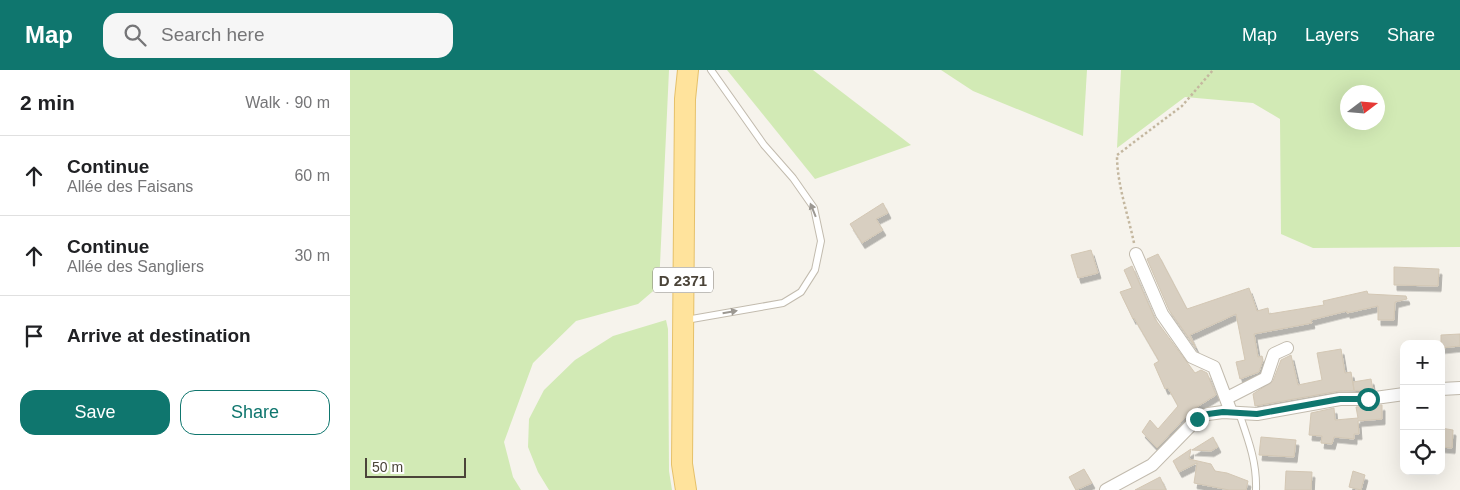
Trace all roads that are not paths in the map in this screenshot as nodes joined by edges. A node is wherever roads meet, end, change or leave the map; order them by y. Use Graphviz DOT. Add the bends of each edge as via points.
graph roads {
  1 [pos="688,70"];
  2 [pos="711,70"];
  3 [pos="1136,254"];
  4 [pos="682,320"];
  5 [pos="1288,348"];
  6 [pos="1460,388"];
  7 [pos="1445,389"];
  8 [pos="1400,395"];
  9 [pos="1228,398"];
  10 [pos="1235,412"];
  11 [pos="686,490"];
  12 [pos="1106,490"];
  13 [pos="1256,490"];
  1 -- 4 [label="main road, D 2371"];
  4 -- 2 [label="lane, one-way" via="783,303 801,292 814,270 821,241 814,208"];
  3 -- 9 [label="street" via="1162,314 1192,357 1214,367"];
  4 -- 11 [label="main road, D 2371" via="682,464"];
  5 -- 9 [label="street" via="1274,354 1266,378"];
  6 -- 7 [label="street"];
  8 -- 10 [label="street" via="1340,399 1257,414"];
  9 -- 10 [label="street"];
  10 -- 12 [label="street" via="1208,414 1197,419 1152,466"];
  10 -- 13 [label="lane" via="1252,450 1257,472"];
}
